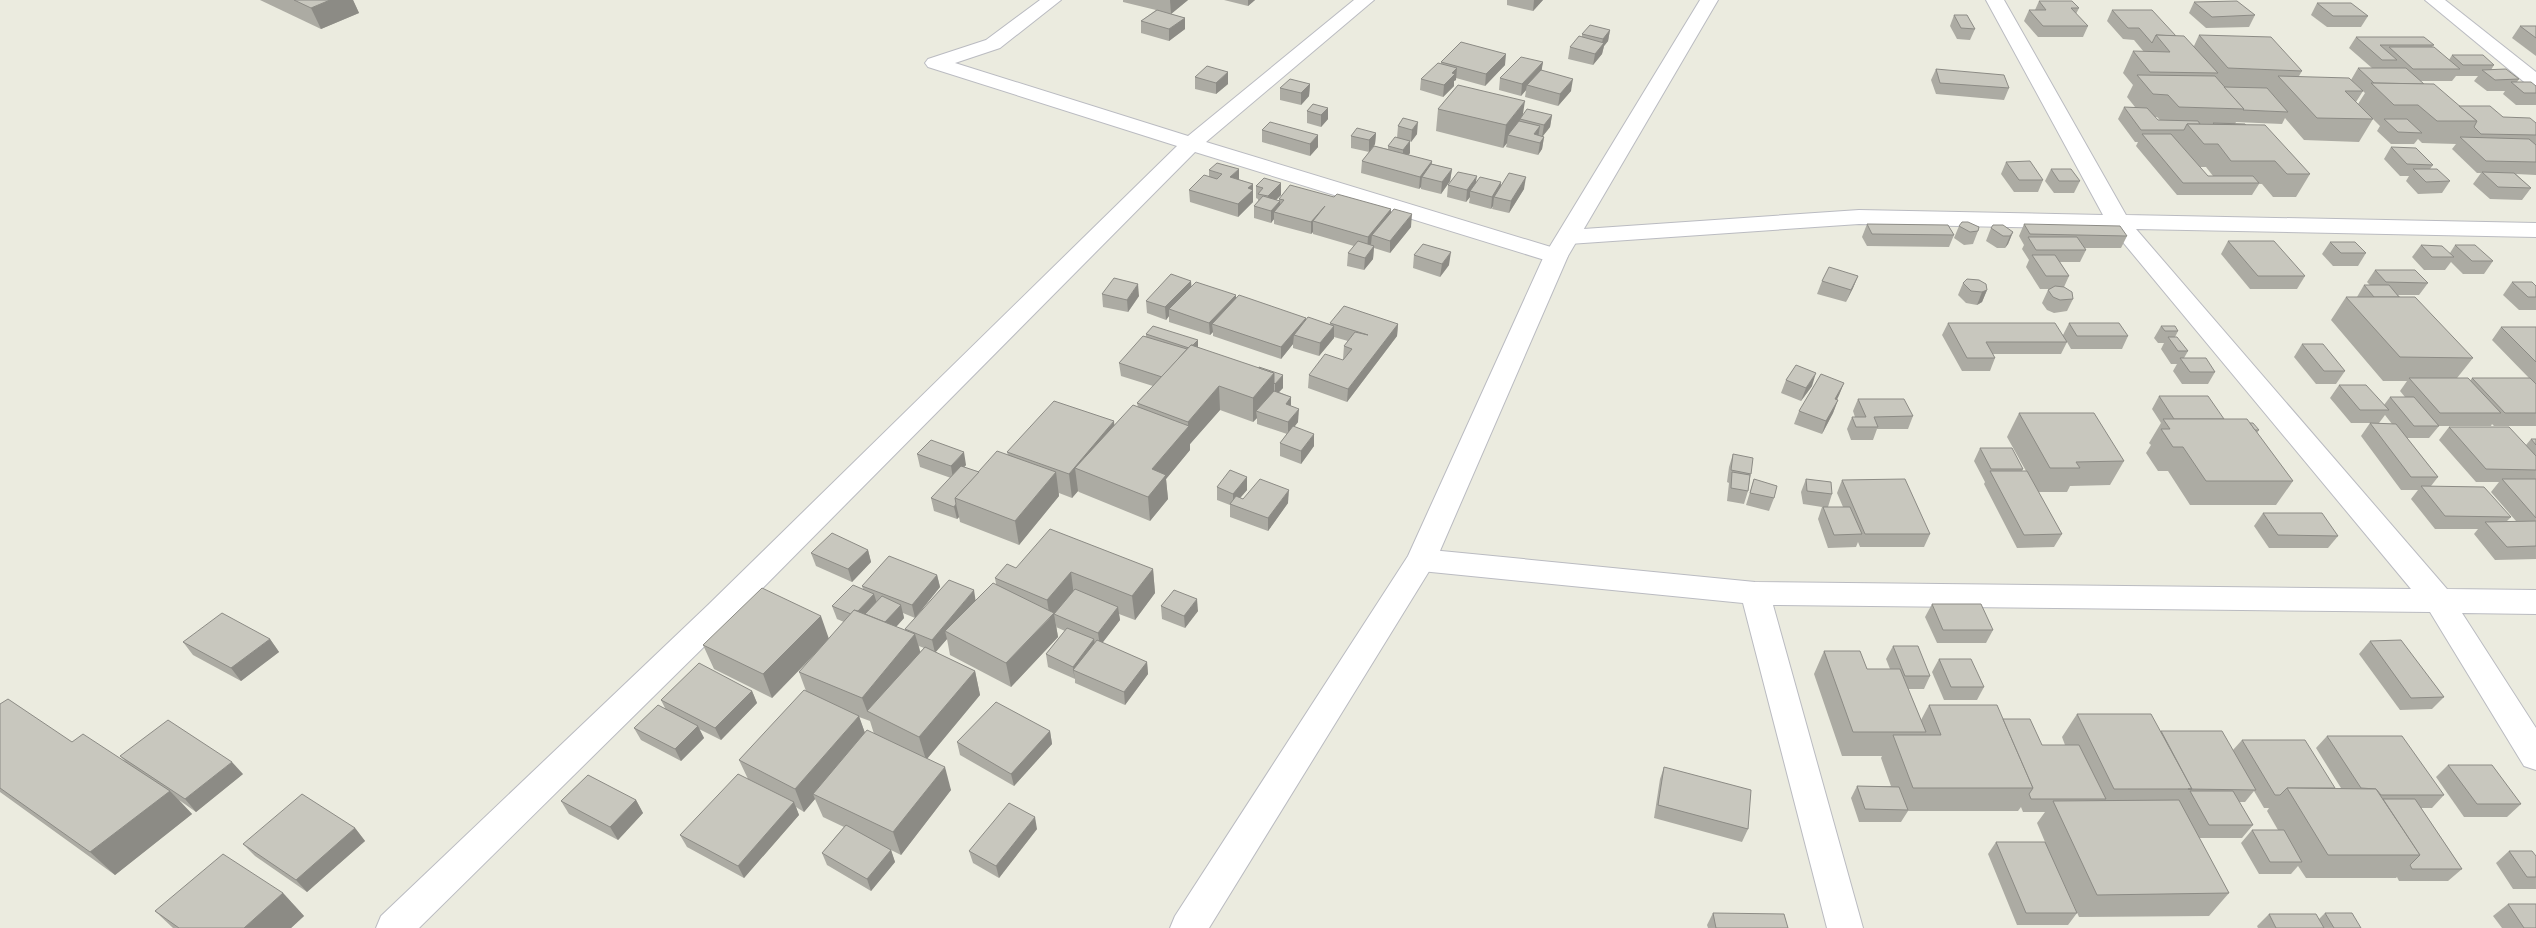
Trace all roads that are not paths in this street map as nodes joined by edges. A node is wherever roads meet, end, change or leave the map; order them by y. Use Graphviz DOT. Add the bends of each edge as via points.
graph roads {
  1 [pos="1052,0"];
  2 [pos="1365,0"];
  3 [pos="1709,0"];
  4 [pos="1995,0"];
  5 [pos="2434,0"];
  6 [pos="2536,82"];
  7 [pos="1191,144"];
  8 [pos="2119,223"];
  9 [pos="2536,230"];
  10 [pos="1563,246"];
  11 [pos="1421,560"];
  12 [pos="1754,592"];
  13 [pos="2438,600"];
  14 [pos="2536,602"];
  15 [pos="2536,756"];
  16 [pos="394,928"];
  17 [pos="1188,928"];
  18 [pos="1844,928"];
  1 -- 7 [label="street" via="993,44 936,63"];
  2 -- 7 [label="street"];
  3 -- 10 [label="street"];
  4 -- 8 [label="street"];
  5 -- 6 [label="street"];
  7 -- 10 [label="street"];
  7 -- 16 [label="street" via="718,613"];
  8 -- 9 [label="street"];
  8 -- 10 [label="street" via="1859,218"];
  8 -- 13 [label="street"];
  10 -- 11 [label="street"];
  11 -- 12 [label="street"];
  11 -- 17 [label="street"];
  12 -- 13 [label="street"];
  12 -- 18 [label="street"];
  13 -- 14 [label="street"];
  13 -- 15 [label="street"];
}
